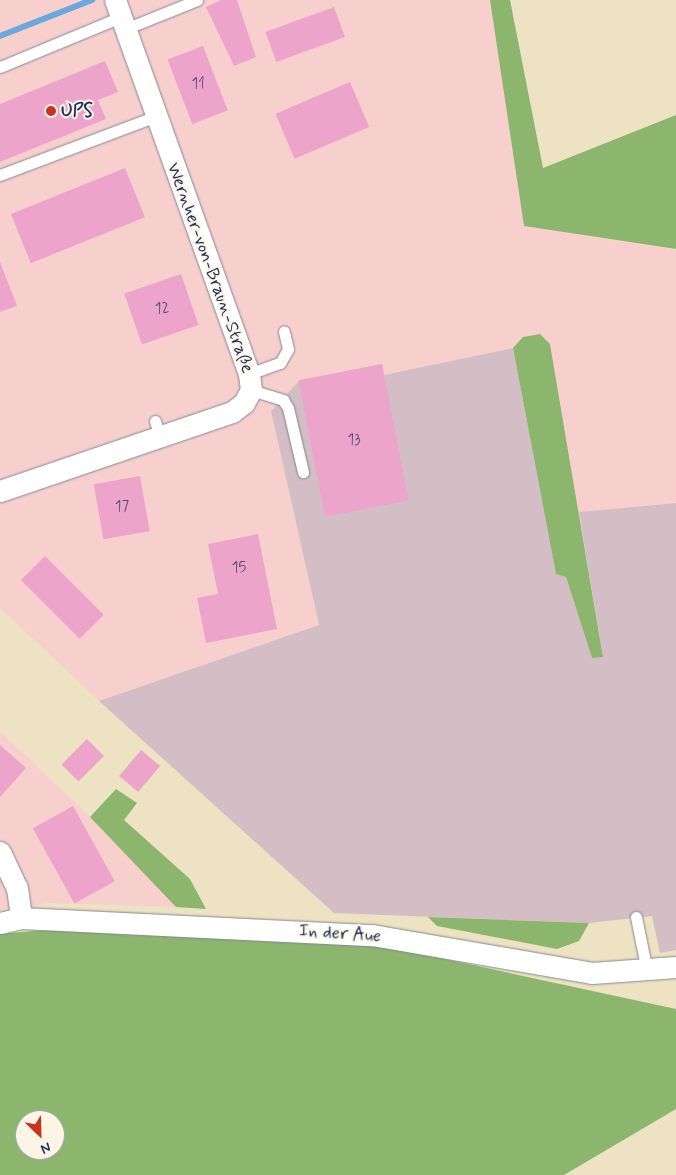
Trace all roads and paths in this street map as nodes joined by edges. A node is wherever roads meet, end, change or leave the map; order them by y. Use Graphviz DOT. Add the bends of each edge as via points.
graph roads {
  1 [pos="197,0"];
  2 [pos="119,13"];
  3 [pos="0,67"];
  4 [pos="156,116"];
  5 [pos="0,175"];
  6 [pos="284,331"];
  7 [pos="250,382"];
  8 [pos="303,472"];
  9 [pos="0,491"];
  10 [pos="0,852"];
  11 [pos="21,918"];
  12 [pos="636,918"];
  13 [pos="0,923"];
  14 [pos="676,967"];
  15 [pos="647,971"];
  1 -- 2 [label="lane"];
  2 -- 3 [label="lane"];
  2 -- 4 [label="street, Wernher-von-Braun-Straße"];
  4 -- 5 [label="lane"];
  4 -- 7 [label="street, Wernher-von-Braun-Straße"];
  6 -- 7 [label="lane" via="288,349 280,363"];
  7 -- 8 [label="lane" via="283,400 288,408"];
  7 -- 9 [label="street, Wernher-von-Braun-Straße" via="244,404 235,417 157,429"];
  10 -- 11 [label="street" via="16,888"];
  11 -- 13 [label="street, In der Aue"];
  11 -- 15 [label="street, In der Aue" via="372,934 592,973"];
  12 -- 15 [label="lane"];
  14 -- 15 [label="street, In der Aue"];
}
